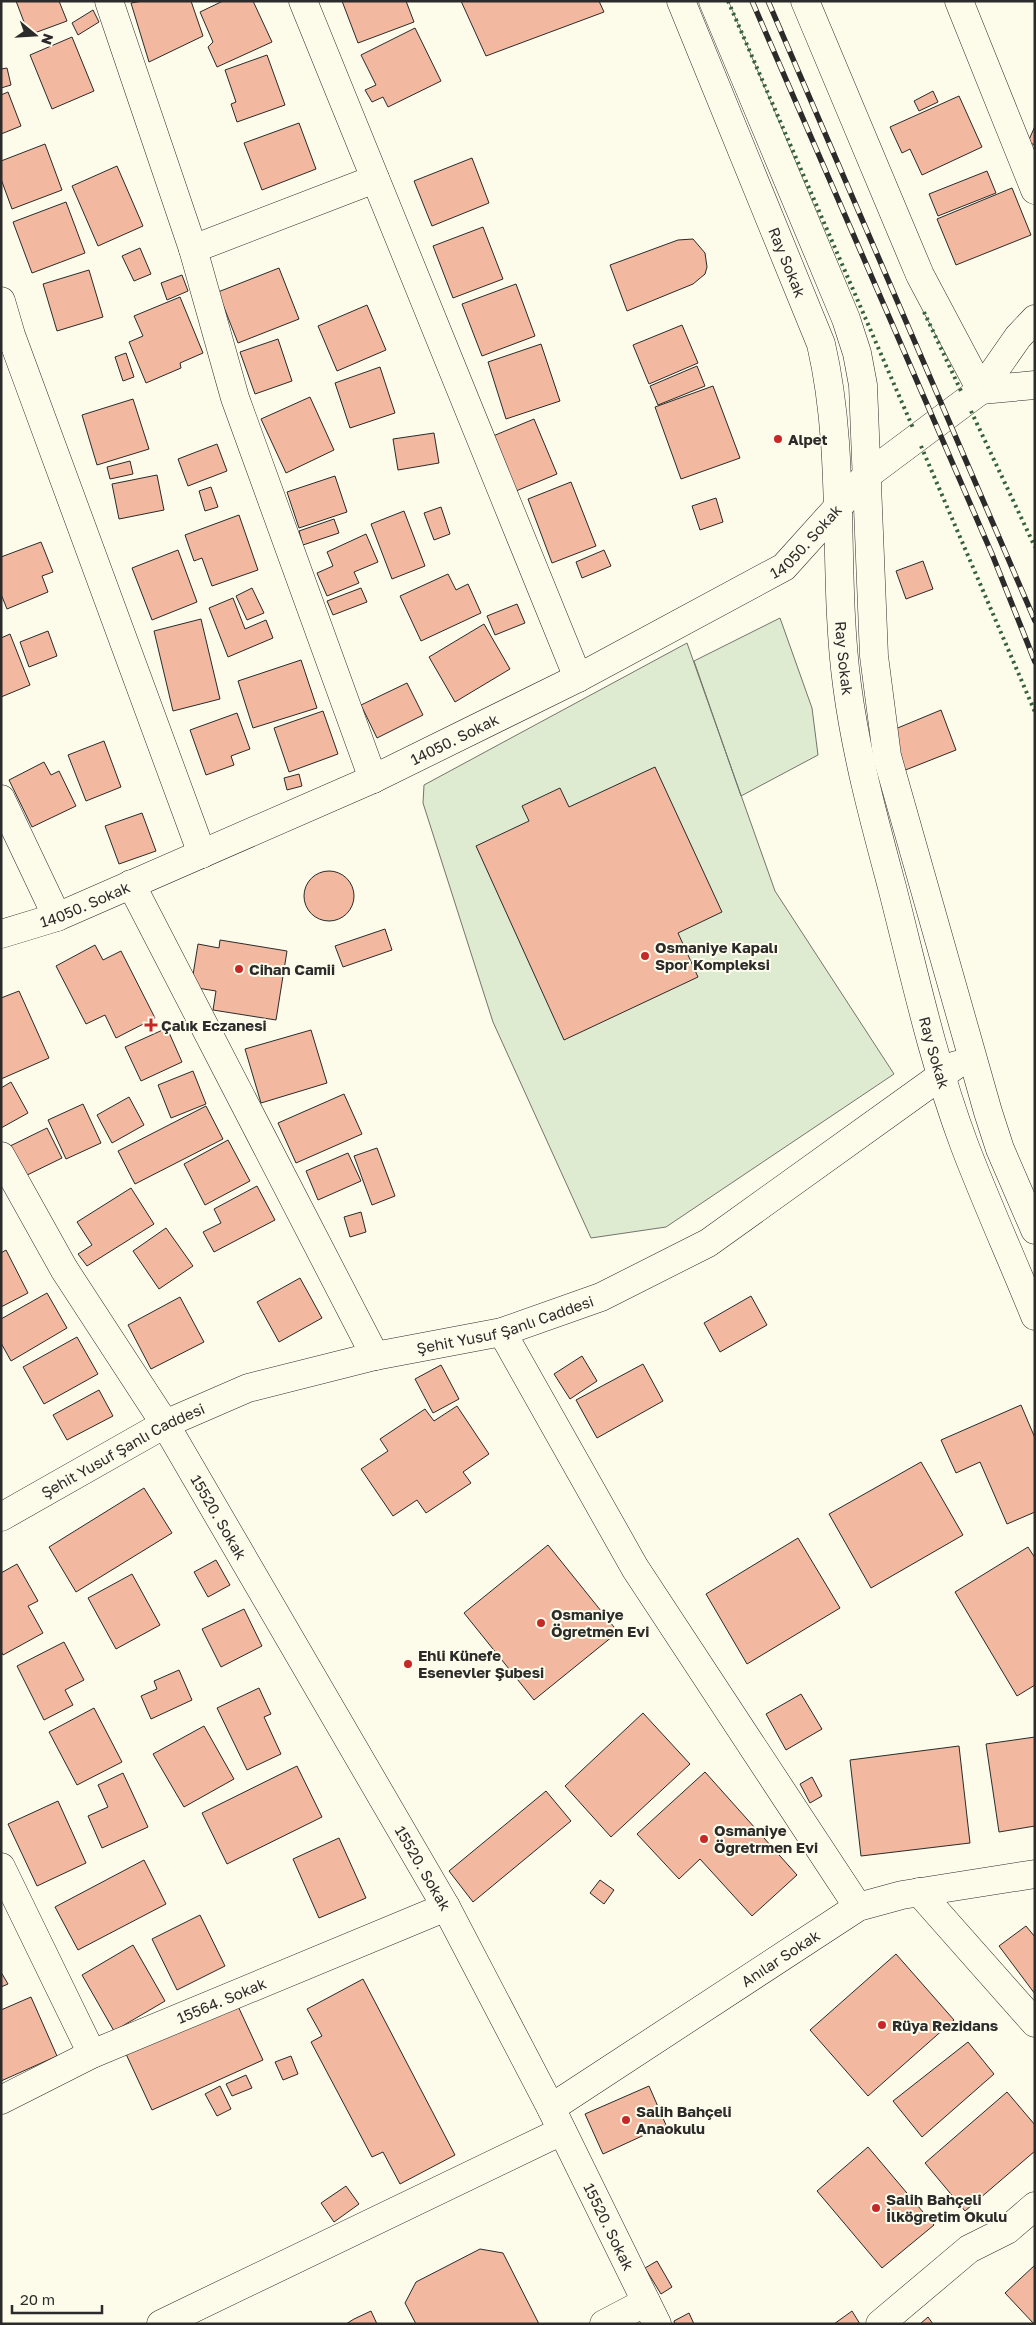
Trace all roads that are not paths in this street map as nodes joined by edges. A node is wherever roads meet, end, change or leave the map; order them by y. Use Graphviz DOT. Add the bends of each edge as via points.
graph roads {
  1 [pos="109,1"];
  2 [pos="303,1"];
  3 [pos="681,1"];
  4 [pos="712,1"];
  5 [pos="804,1"];
  6 [pos="959,1"];
  7 [pos="375,179"];
  8 [pos="1035,190"];
  9 [pos="193,249"];
  10 [pos="1,301"];
  11 [pos="1027,328"];
  12 [pos="6,336"];
  13 [pos="1035,385"];
  14 [pos="981,390"];
  15 [pos="866,476"];
  16 [pos="839,506"];
  17 [pos="578,678"];
  18 [pos="373,779"];
  19 [pos="1,799"];
  20 [pos="202,854"];
  21 [pos="131,884"];
  22 [pos="57,917"];
  23 [pos="1,934"];
  24 [pos="970,1053"];
  25 [pos="942,1076"];
  26 [pos="1,1156"];
  27 [pos="1035,1230"];
  28 [pos="1035,1316"];
  29 [pos="502,1332"];
  30 [pos="375,1356"];
  31 [pos="165,1424"];
  32 [pos="1,1517"];
  33 [pos="1,1867"];
  34 [pos="1035,1874"];
  35 [pos="920,1892"];
  36 [pos="446,1907"];
  37 [pos="858,1907"];
  38 [pos="1035,2023"];
  39 [pos="92,2054"];
  40 [pos="1,2100"];
  41 [pos="556,2120"];
  42 [pos="1035,2206"];
  43 [pos="652,2313"];
  44 [pos="161,2324"];
  45 [pos="604,2324"];
  46 [pos="880,2324"];
  1 -- 9 [label="street"];
  2 -- 7 [label="street"];
  3 -- 16 [label="street, Ray Sokak" via="821,344 829,377"];
  4 -- 15 [label="street" via="846,319 863,386"];
  5 -- 14 [label="street" via="920,275"];
  6 -- 8 [label="street"];
  7 -- 9 [label="street"];
  7 -- 17 [label="street"];
  9 -- 18 [label="street" via="234,398"];
  10 -- 12 [label="street"];
  11 -- 14 [label="street"];
  12 -- 20 [label="street"];
  13 -- 14 [label="street"];
  14 -- 15 [label="street, 14050. Sokak"];
  15 -- 16 [label="street, 14050. Sokak"];
  15 -- 24 [label="street" via="874,656 887,756"];
  16 -- 17 [label="street, 14050. Sokak" via="784,567"];
  16 -- 25 [label="street, Ray Sokak" via="843,649 861,769"];
  17 -- 18 [label="street, 14050. Sokak"];
  18 -- 20 [label="street, 14050. Sokak"];
  19 -- 22 [label="street"];
  20 -- 21 [label="street, 14050. Sokak"];
  21 -- 22 [label="street, 14050. Sokak"];
  21 -- 30 [label="street"];
  22 -- 23 [label="street, 14050. Sokak"];
  24 -- 25 [label="street, Şehit Yusuf Şanlı Caddesi"];
  24 -- 27 [label="street" via="1000,1149"];
  25 -- 28 [label="street, Ray Sokak" via="964,1144"];
  25 -- 29 [label="street, Şehit Yusuf Şanlı Caddesi" via="708,1243 601,1297"];
  26 -- 31 [label="street, 15520. Sokak" via="64,1268"];
  29 -- 30 [label="street, Şehit Yusuf Şanlı Caddesi"];
  29 -- 37 [label="street" via="635,1568"];
  30 -- 31 [label="street, Şehit Yusuf Şanlı Caddesi" via="248,1388"];
  31 -- 32 [label="street, Şehit Yusuf Şanlı Caddesi"];
  31 -- 36 [label="street, 15520. Sokak"];
  33 -- 39 [label="street"];
  34 -- 35 [label="street, Anılar Sokak"];
  35 -- 37 [label="street, Anılar Sokak"];
  35 -- 38 [label="street"];
  36 -- 39 [label="street, 15564. Sokak"];
  36 -- 41 [label="street, 15520. Sokak"];
  37 -- 41 [label="street, Anılar Sokak"];
  39 -- 40 [label="street, 15564. Sokak"];
  41 -- 43 [label="street, 15520. Sokak"];
  41 -- 44 [label="street, Anılar Sokak"];
  42 -- 46 [label="street" via="1007,2230 969,2249"];
  43 -- 45 [label="street"];
}
